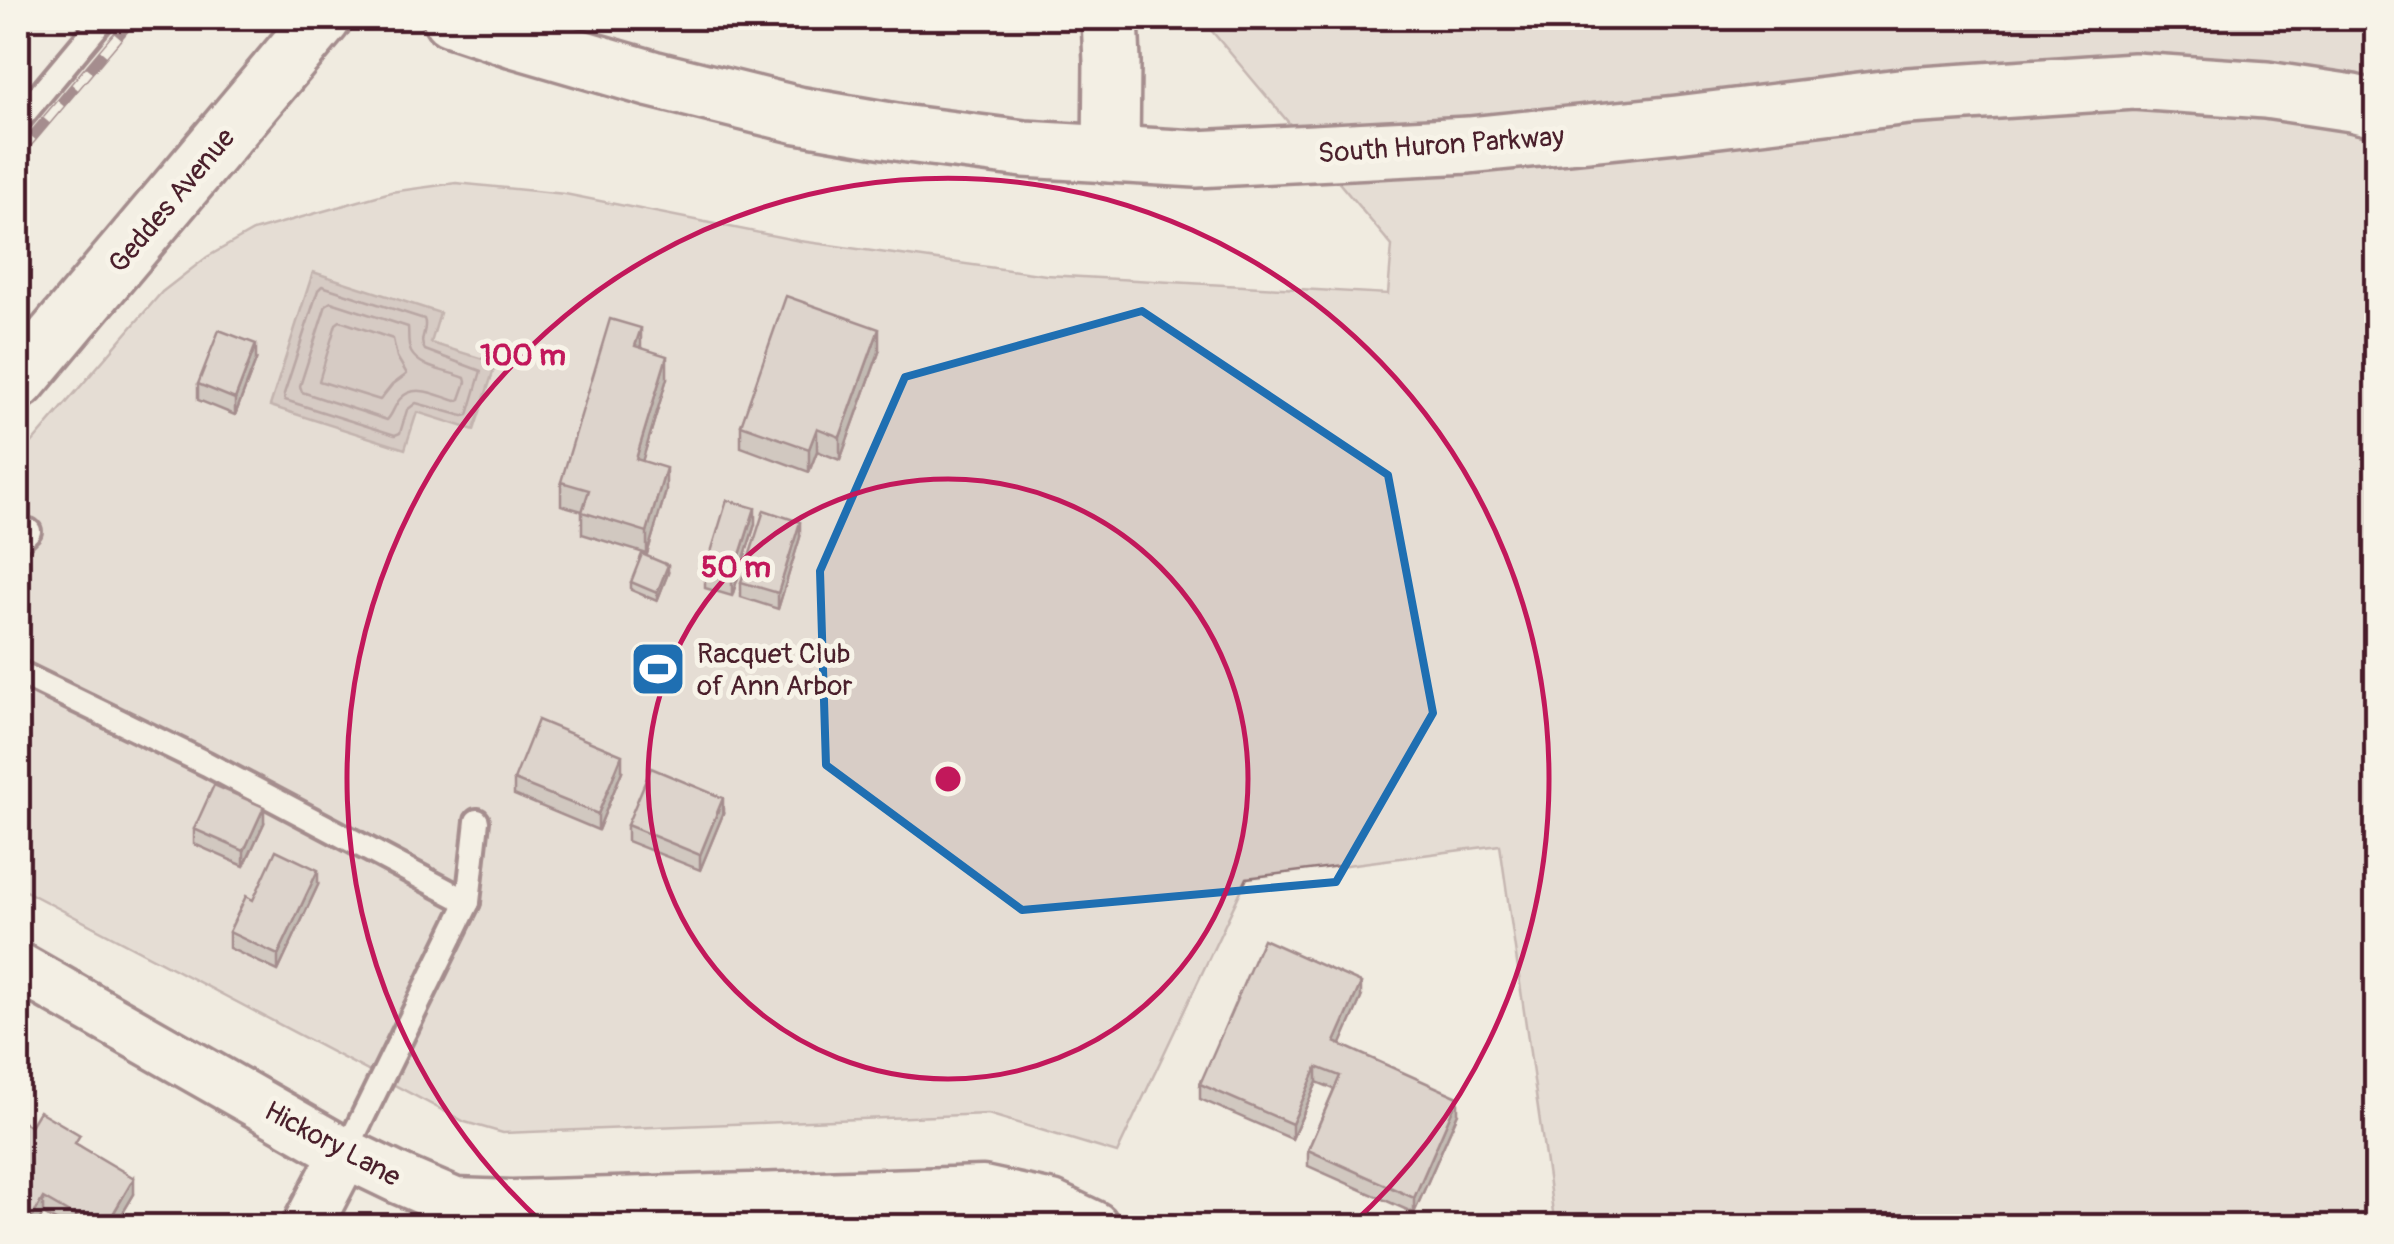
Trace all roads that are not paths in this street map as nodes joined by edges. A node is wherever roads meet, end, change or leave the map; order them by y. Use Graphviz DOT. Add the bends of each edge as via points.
graph roads {
  1 [pos="104,18"];
  2 [pos="323,18"];
  3 [pos="451,18"];
  4 [pos="1110,18"];
  5 [pos="2376,109"];
  6 [pos="18,121"];
  7 [pos="1111,154"];
  8 [pos="18,381"];
  9 [pos="18,672"];
  10 [pos="477,822"];
  11 [pos="468,902"];
  12 [pos="18,967"];
  13 [pos="345,1153"];
  14 [pos="307,1226"];
  15 [pos="1094,1226"];
  1 -- 6 [label="lane"];
  2 -- 8 [label="main road, Geddes Avenue"];
  3 -- 7 [label="main road, South Huron Parkway" via="798,115 1024,149"];
  4 -- 7 [label="main road"];
  5 -- 7 [label="main road, South Huron Parkway" via="2266,90 2134,80 1908,96 1468,145 1196,159"];
  9 -- 11 [label="lane"];
  10 -- 11 [label="lane"];
  11 -- 13 [label="lane"];
  12 -- 13 [label="street, Hickory Lane"];
  13 -- 14 [label="street"];
  13 -- 15 [label="street, Hickory Lane" via="456,1203 983,1191 1052,1206"];
}
